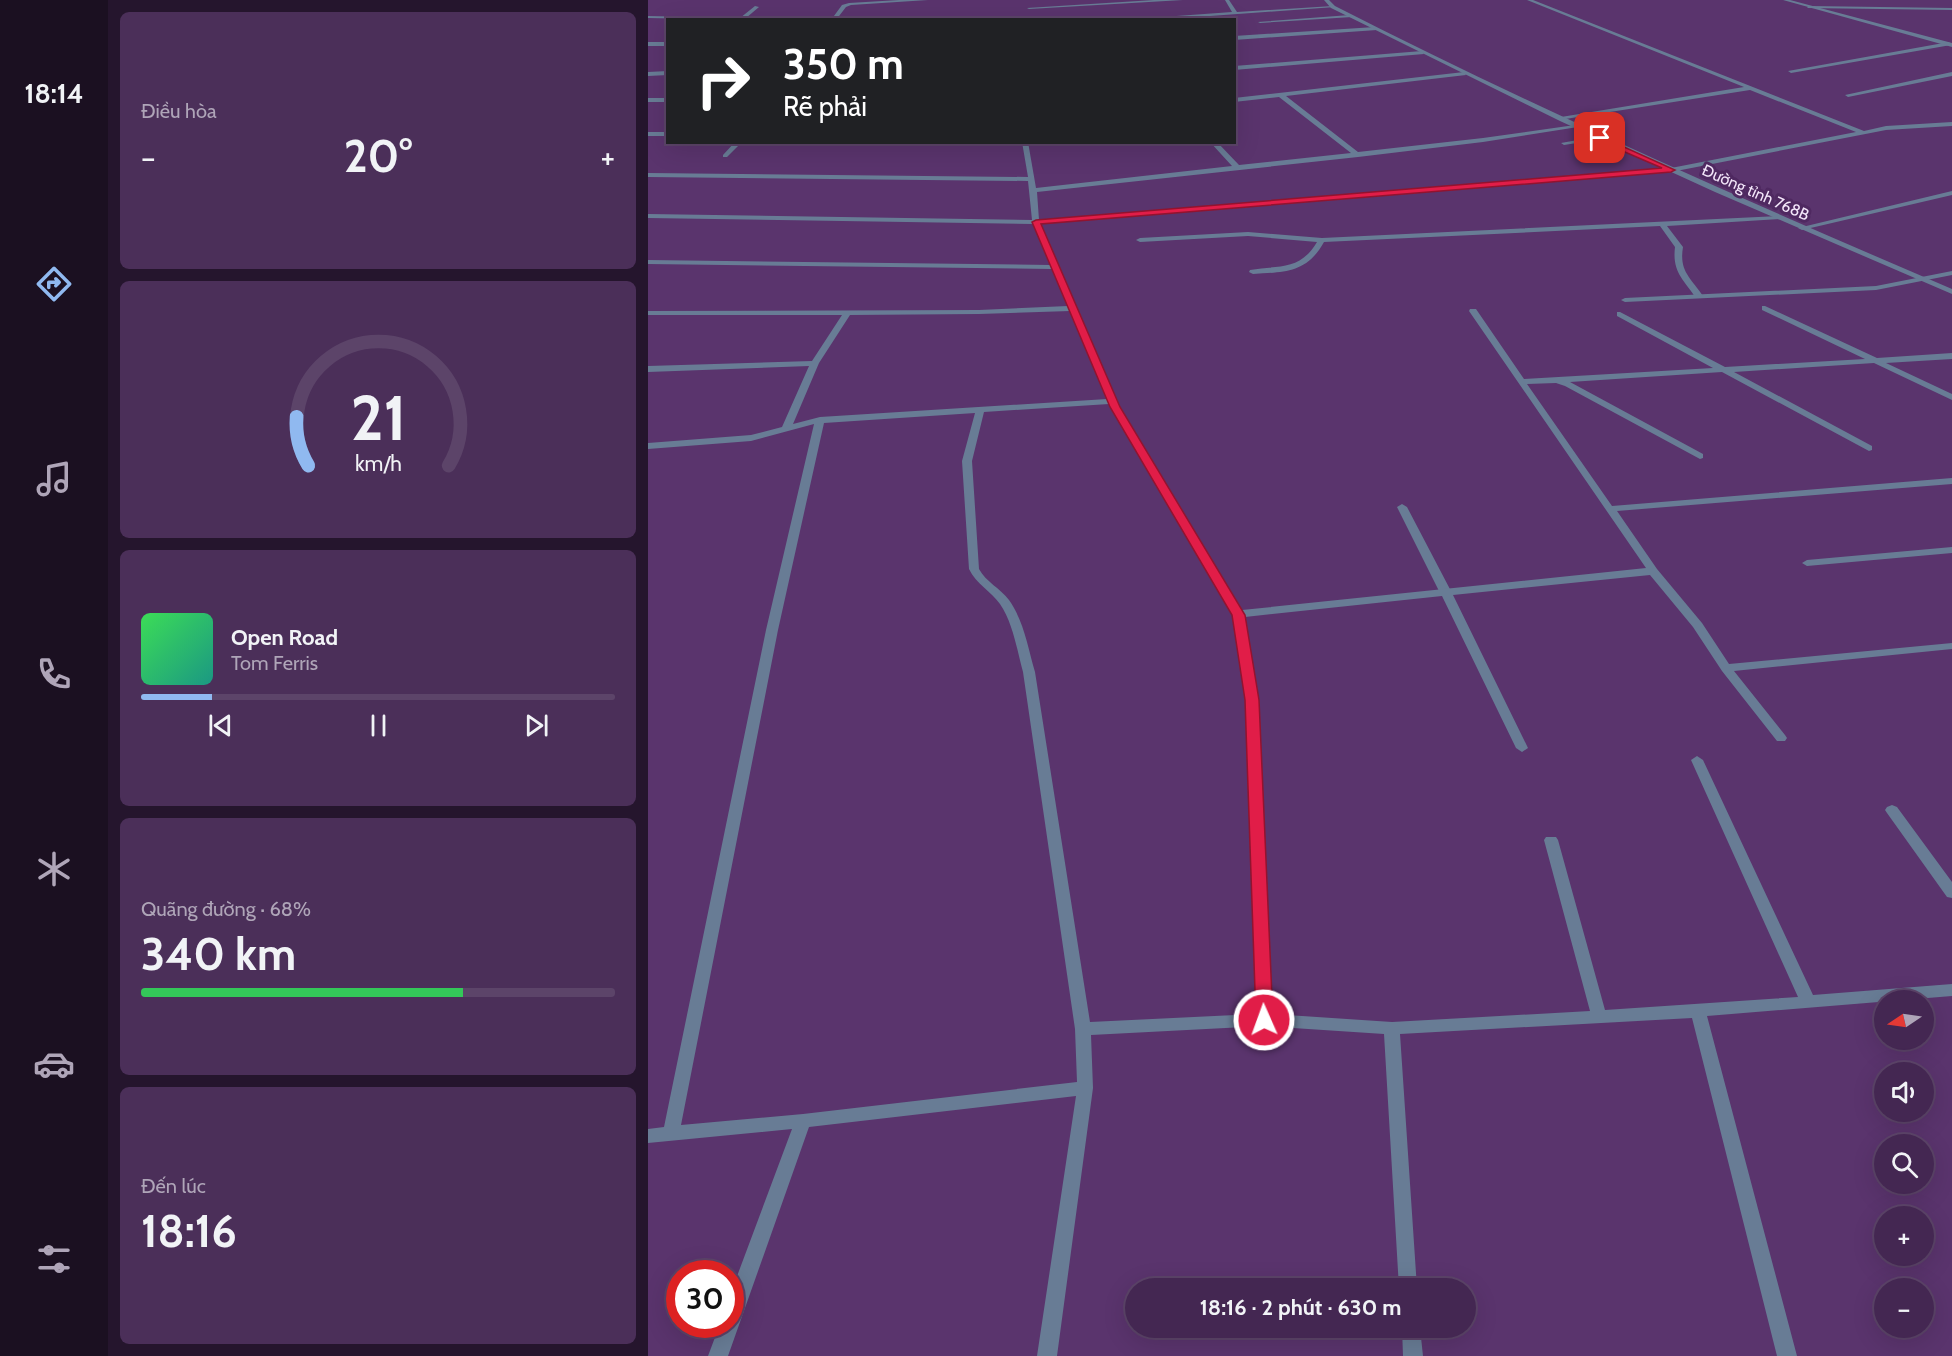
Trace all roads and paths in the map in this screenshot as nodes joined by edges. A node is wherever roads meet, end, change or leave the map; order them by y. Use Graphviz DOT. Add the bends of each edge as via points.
graph roads {
  1 [pos="926,0"];
  2 [pos="1032,0"];
  3 [pos="1181,0"];
  4 [pos="1227,0"];
  5 [pos="1326,0"];
  6 [pos="1529,0"];
  7 [pos="1785,0"];
  8 [pos="757,7"];
  9 [pos="1333,7"];
  10 [pos="1809,7"];
  11 [pos="1029,8"];
  12 [pos="1952,9"];
  13 [pos="1235,13"];
  14 [pos="1350,16"];
  15 [pos="648,17"];
  16 [pos="695,18"];
  17 [pos="743,18"];
  18 [pos="835,18"];
  19 [pos="1028,18"];
  20 [pos="1154,18"];
  21 [pos="1260,22"];
  22 [pos="1375,29"];
  23 [pos="1236,38"];
  24 [pos="648,44"];
  25 [pos="666,44"];
  26 [pos="1951,44"];
  27 [pos="1422,52"];
  28 [pos="1236,68"];
  29 [pos="1791,71"];
  30 [pos="666,73"];
  31 [pos="648,74"];
  32 [pos="1464,74"];
  33 [pos="1952,74"];
  34 [pos="1751,88"];
  35 [pos="1281,95"];
  36 [pos="1848,96"];
  37 [pos="648,100"];
  38 [pos="666,100"];
  39 [pos="1236,100"];
  40 [pos="1561,119"];
  41 [pos="1952,124"];
  42 [pos="1575,127"];
  43 [pos="1863,132"];
  44 [pos="648,134"];
  45 [pos="666,134"];
  46 [pos="1600,138"];
  47 [pos="1564,143"];
  48 [pos="737,144"];
  49 [pos="1025,144"];
  50 [pos="1215,144"];
  51 [pos="1358,154"];
  52 [pos="725,156"];
  53 [pos="1238,168"];
  54 [pos="1671,170"];
  55 [pos="648,175"];
  56 [pos="1032,184"];
  57 [pos="1952,193"];
  58 [pos="648,216"];
  59 [pos="1779,218"];
  60 [pos="1036,222"];
  61 [pos="1662,224"];
  62 [pos="1802,228"];
  63 [pos="1140,240"];
  64 [pos="1322,240"];
  65 [pos="648,262"];
  66 [pos="1055,267"];
  67 [pos="1253,272"];
  68 [pos="1952,273"];
  69 [pos="1924,280"];
  70 [pos="1952,292"];
  71 [pos="1699,296"];
  72 [pos="1625,300"];
  73 [pos="1072,308"];
  74 [pos="1765,308"];
  75 [pos="1473,311"];
  76 [pos="848,312"];
  77 [pos="648,313"];
  78 [pos="1620,314"];
  79 [pos="1952,356"];
  80 [pos="1876,360"];
  81 [pos="815,363"];
  82 [pos="648,369"];
  83 [pos="1720,370"];
  84 [pos="1555,380"];
  85 [pos="1521,382"];
  86 [pos="1952,397"];
  87 [pos="1113,401"];
  88 [pos="980,411"];
  89 [pos="820,420"];
  90 [pos="787,427"];
  91 [pos="648,446"];
  92 [pos="1869,448"];
  93 [pos="1700,456"];
  94 [pos="1952,481"];
  95 [pos="1402,507"];
  96 [pos="1609,508"];
  97 [pos="1952,550"];
  98 [pos="1807,563"];
  99 [pos="1653,571"];
  100 [pos="1446,592"];
  101 [pos="1239,615"];
  102 [pos="1952,646"];
  103 [pos="1726,668"];
  104 [pos="1781,738"];
  105 [pos="1522,748"];
  106 [pos="1697,760"];
  107 [pos="1892,810"];
  108 [pos="1551,840"];
  109 [pos="1952,893"];
  110 [pos="1952,990"];
  111 [pos="1809,1003"];
  112 [pos="1698,1011"];
  113 [pos="1599,1017"];
  114 [pos="1264,1020"];
  115 [pos="1392,1028"];
  116 [pos="1083,1029"];
  117 [pos="1085,1088"];
  118 [pos="802,1121"];
  119 [pos="671,1134"];
  120 [pos="648,1136"];
  121 [pos="1407,1278"];
  122 [pos="744,1284"];
  123 [pos="725,1338"];
  124 [pos="1412,1338"];
  125 [pos="718,1356"];
  126 [pos="1047,1356"];
  127 [pos="1413,1356"];
  128 [pos="1787,1356"];
  1 -- 18 [label="street" via="851,4 844,6"];
  2 -- 11 [label="street"];
  3 -- 11 [label="street"];
  4 -- 13 [label="street"];
  5 -- 9 [label="street, Đường tỉnh 768B"];
  6 -- 34 [label="street"];
  7 -- 10 [label="street"];
  8 -- 17 [label="street"];
  9 -- 13 [label="street"];
  9 -- 14 [label="street, Đường tỉnh 768B"];
  10 -- 12 [label="street"];
  10 -- 26 [label="street"];
  11 -- 19 [label="street"];
  13 -- 20 [label="street"];
  14 -- 21 [label="street"];
  14 -- 22 [label="street, Đường tỉnh 768B"];
  15 -- 16 [label="street"];
  22 -- 23 [label="street"];
  22 -- 27 [label="street, Đường tỉnh 768B"];
  24 -- 25 [label="street"];
  26 -- 29 [label="street"];
  27 -- 28 [label="street"];
  27 -- 32 [label="street, Đường tỉnh 768B"];
  30 -- 31 [label="street"];
  32 -- 35 [label="street"];
  32 -- 40 [label="street, Đường tỉnh 768B"];
  33 -- 36 [label="street"];
  34 -- 40 [label="street"];
  34 -- 43 [label="street"];
  35 -- 39 [label="street"];
  35 -- 51 [label="street"];
  37 -- 38 [label="street"];
  40 -- 42 [label="street, Đường tỉnh 768B"];
  41 -- 43 [label="street" via="1896,126"];
  42 -- 46 [label="street, Đường tỉnh 768B"];
  42 -- 51 [label="street"];
  43 -- 54 [label="street"];
  44 -- 45 [label="street"];
  46 -- 47 [label="street"];
  46 -- 54 [label="street, Đường tỉnh 768B"];
  48 -- 52 [label="street"];
  49 -- 56 [label="street"];
  50 -- 53 [label="street"];
  51 -- 53 [label="street"];
  53 -- 56 [label="street"];
  54 -- 59 [label="street, Đường tỉnh 768B"];
  54 -- 60 [label="street"];
  55 -- 56 [label="street"];
  56 -- 60 [label="street"];
  57 -- 62 [label="street"];
  58 -- 60 [label="street"];
  59 -- 61 [label="street"];
  59 -- 62 [label="street, Đường tỉnh 768B"];
  60 -- 66 [label="street"];
  61 -- 64 [label="street"];
  61 -- 71 [label="street" via="1678,247 1678,268"];
  62 -- 69 [label="street, Đường tỉnh 768B"];
  63 -- 64 [label="street" via="1248,234"];
  64 -- 67 [label="street" via="1306,263"];
  65 -- 66 [label="street"];
  66 -- 73 [label="street"];
  68 -- 69 [label="street"];
  69 -- 70 [label="street, Đường tỉnh 768B"];
  69 -- 71 [label="street" via="1876,288"];
  71 -- 72 [label="street"];
  73 -- 76 [label="street"];
  73 -- 87 [label="street"];
  74 -- 80 [label="street"];
  75 -- 85 [label="street"];
  76 -- 77 [label="street"];
  76 -- 81 [label="street"];
  78 -- 83 [label="street"];
  79 -- 80 [label="street"];
  80 -- 83 [label="street"];
  80 -- 86 [label="street"];
  81 -- 82 [label="street"];
  81 -- 90 [label="street"];
  83 -- 84 [label="street"];
  83 -- 92 [label="street"];
  84 -- 85 [label="street"];
  84 -- 93 [label="street"];
  85 -- 96 [label="street"];
  87 -- 88 [label="street"];
  87 -- 101 [label="street"];
  88 -- 89 [label="street"];
  88 -- 116 [label="street" via="967,461 974,569 980,582 1005,602 1029,672"];
  89 -- 90 [label="street"];
  89 -- 119 [label="street" via="772,630"];
  90 -- 91 [label="street" via="752,438"];
  94 -- 96 [label="street"];
  95 -- 100 [label="street"];
  96 -- 99 [label="street"];
  97 -- 98 [label="street"];
  99 -- 100 [label="street"];
  99 -- 103 [label="street" via="1698,625"];
  100 -- 101 [label="street"];
  100 -- 105 [label="street"];
  101 -- 114 [label="street" via="1252,700"];
  102 -- 103 [label="street"];
  103 -- 104 [label="street"];
  106 -- 111 [label="street"];
  107 -- 109 [label="street"];
  108 -- 113 [label="street"];
  110 -- 111 [label="street"];
  111 -- 112 [label="street"];
  112 -- 113 [label="street"];
  112 -- 128 [label="street"];
  113 -- 115 [label="street"];
  114 -- 115 [label="street"];
  114 -- 116 [label="street"];
  115 -- 121 [label="street"];
  116 -- 117 [label="street"];
  117 -- 118 [label="street"];
  117 -- 126 [label="street"];
  118 -- 119 [label="street"];
  118 -- 122 [label="street"];
  119 -- 120 [label="street"];
  123 -- 125 [label="street"];
  124 -- 127 [label="street"];
}
